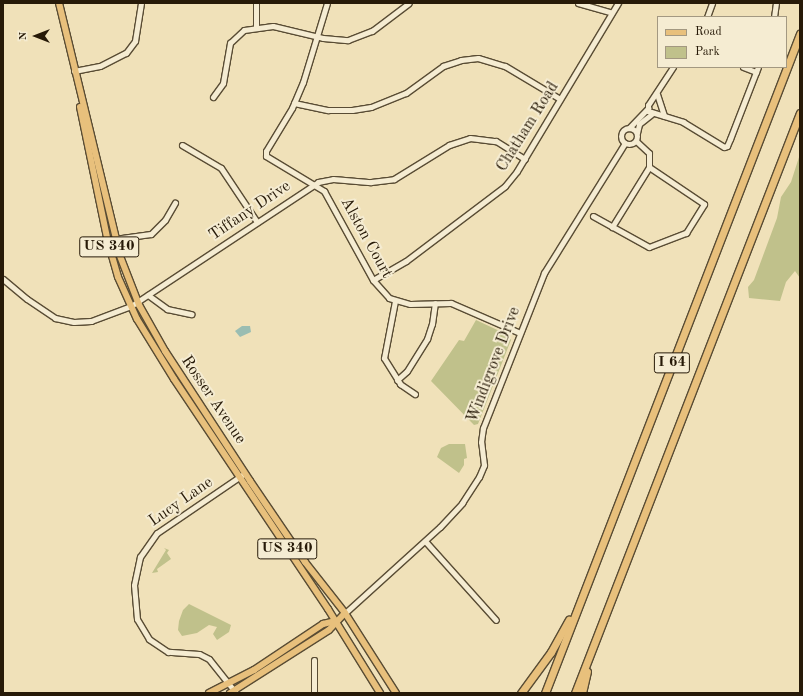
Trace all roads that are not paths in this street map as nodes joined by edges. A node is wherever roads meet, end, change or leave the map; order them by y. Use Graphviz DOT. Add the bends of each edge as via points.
graph roads {
  1 [pos="59,3"];
  2 [pos="141,3"];
  3 [pos="256,3"];
  4 [pos="327,3"];
  5 [pos="409,3"];
  6 [pos="578,3"];
  7 [pos="618,3"];
  8 [pos="712,3"];
  9 [pos="776,3"];
  10 [pos="612,13"];
  11 [pos="707,16"];
  12 [pos="774,16"];
  13 [pos="256,27"];
  14 [pos="800,34"];
  15 [pos="318,37"];
  16 [pos="671,68"];
  17 [pos="787,68"];
  18 [pos="787,68"];
  19 [pos="757,70"];
  20 [pos="74,71"];
  21 [pos="78,89"];
  22 [pos="657,94"];
  23 [pos="213,97"];
  24 [pos="560,99"];
  25 [pos="658,101"];
  26 [pos="651,102"];
  27 [pos="294,103"];
  28 [pos="648,108"];
  29 [pos="661,110"];
  30 [pos="800,113"];
  31 [pos="654,114"];
  32 [pos="664,116"];
  33 [pos="629,128"];
  34 [pos="637,133"];
  35 [pos="636,141"];
  36 [pos="625,143"];
  37 [pos="182,145"];
  38 [pos="525,159"];
  39 [pos="648,167"];
  40 [pos="312,185"];
  41 [pos="175,203"];
  42 [pos="593,216"];
  43 [pos="257,222"];
  44 [pos="612,227"];
  45 [pos="115,238"];
  46 [pos="107,240"];
  47 [pos="3,279"];
  48 [pos="373,280"];
  49 [pos="148,295"];
  50 [pos="395,301"];
  51 [pos="137,302"];
  52 [pos="435,303"];
  53 [pos="130,306"];
  54 [pos="191,314"];
  55 [pos="520,333"];
  56 [pos="397,380"];
  57 [pos="415,394"];
  58 [pos="246,473"];
  59 [pos="239,477"];
  60 [pos="425,541"];
  61 [pos="587,584"];
  62 [pos="607,610"];
  63 [pos="345,614"];
  64 [pos="496,620"];
  65 [pos="335,621"];
  66 [pos="314,660"];
  67 [pos="229,684"];
  68 [pos="234,692"];
  69 [pos="209,693"];
  70 [pos="314,693"];
  71 [pos="380,693"];
  72 [pos="396,693"];
  73 [pos="521,693"];
  74 [pos="545,693"];
  75 [pos="574,693"];
  76 [pos="582,693"];
  1 -- 20 [label="main road, Rosser Avenue / US 340"];
  2 -- 20 [label="street" via="135,41 126,53 100,66"];
  3 -- 13 [label="street"];
  4 -- 15 [label="street, Alston Court"];
  5 -- 15 [label="street" via="365,35 344,40"];
  6 -- 10 [label="street"];
  7 -- 10 [label="street, Chatham Road"];
  8 -- 11 [label="street"];
  9 -- 12 [label="street"];
  10 -- 24 [label="street, Chatham Road"];
  13 -- 15 [label="street" via="281,27"];
  13 -- 23 [label="street" via="242,31 230,43 223,83"];
  14 -- 17 [label="highway, I 64"];
  15 -- 27 [label="street, Alston Court"];
  16 -- 22 [label="street"];
  18 -- 61 [label="highway, I 64"];
  19 -- 32 [label="street" via="727,146 724,147 683,122"];
  20 -- 21 [label="main road, Rosser Avenue / US 340"];
  21 -- 45 [label="main road, Rosser Avenue / US 340"];
  21 -- 46 [label="main road, Rosser Avenue / US 340" via="85,140"];
  22 -- 25 [label="street"];
  22 -- 26 [label="street"];
  24 -- 27 [label="street" via="506,66 478,58 443,66 406,94 371,107 335,110"];
  24 -- 38 [label="street, Chatham Road"];
  25 -- 26 [label="street"];
  25 -- 29 [label="street"];
  26 -- 28 [label="street"];
  27 -- 40 [label="street, Alston Court" via="266,151 268,159"];
  28 -- 31 [label="street"];
  28 -- 33 [label="street"];
  29 -- 31 [label="street"];
  29 -- 32 [label="street"];
  30 -- 62 [label="highway, I 64"];
  31 -- 32 [label="street"];
  31 -- 34 [label="street" via="640,124"];
  33 -- 34 [label="street"];
  33 -- 36 [label="street" via="622,134"];
  34 -- 35 [label="street"];
  35 -- 36 [label="street" via="631,144"];
  35 -- 39 [label="street" via="649,153"];
  36 -- 55 [label="street, Windigrove Drive" via="548,266"];
  37 -- 43 [label="street" via="222,168"];
  38 -- 40 [label="street, Tiffany Drive" via="496,141 470,138 449,145 394,179 371,182 333,179"];
  38 -- 48 [label="street, Chatham Road" via="499,192 406,261"];
  39 -- 44 [label="street"];
  39 -- 44 [label="street" via="704,204 684,235 648,247"];
  40 -- 43 [label="street, Tiffany Drive"];
  40 -- 48 [label="street, Alston Court" via="324,191 330,199"];
  41 -- 45 [label="street" via="160,226 151,234"];
  42 -- 44 [label="street"];
  43 -- 49 [label="street, Tiffany Drive"];
  45 -- 46 [label="street"];
  45 -- 51 [label="main road, Rosser Avenue / US 340"];
  46 -- 53 [label="main road, Rosser Avenue / US 340"];
  47 -- 53 [label="street, Tiffany Drive" via="46,312 70,322 96,320"];
  48 -- 50 [label="street, Alston Court" via="384,294"];
  49 -- 51 [label="street, Tiffany Drive"];
  49 -- 54 [label="street" via="161,306"];
  50 -- 52 [label="street" via="410,304"];
  50 -- 56 [label="street" via="384,358"];
  51 -- 53 [label="street, Tiffany Drive"];
  51 -- 58 [label="main road, Rosser Avenue / US 340" via="165,351"];
  52 -- 55 [label="street" via="456,305"];
  52 -- 56 [label="street" via="427,339 407,371"];
  53 -- 59 [label="main road, Rosser Avenue / US 340" via="153,347"];
  55 -- 60 [label="street, Windigrove Drive" via="481,433 484,461 482,472 455,511"];
  56 -- 57 [label="street"];
  58 -- 59 [label="street, Lucy Lane"];
  58 -- 63 [label="main road, Rosser Avenue / US 340" via="305,562"];
  59 -- 65 [label="main road, Rosser Avenue / US 340"];
  59 -- 67 [label="street, Lucy Lane" via="157,533 140,557 134,585 137,619 149,640 168,652 199,654 209,659"];
  60 -- 63 [label="street, Windigrove Drive"];
  60 -- 64 [label="street"];
  61 -- 73 [label="highway" via="555,646"];
  61 -- 74 [label="highway, I 64"];
  62 -- 75 [label="highway, I 64"];
  62 -- 76 [label="highway"];
  63 -- 65 [label="main road"];
  63 -- 72 [label="main road, Rosser Avenue / US 340"];
  65 -- 67 [label="main road" via="323,624"];
  65 -- 68 [label="main road" via="329,630"];
  65 -- 71 [label="main road, Rosser Avenue / US 340"];
  66 -- 70 [label="street"];
  67 -- 68 [label="street, Lucy Lane"];
  67 -- 69 [label="main road"];
}
